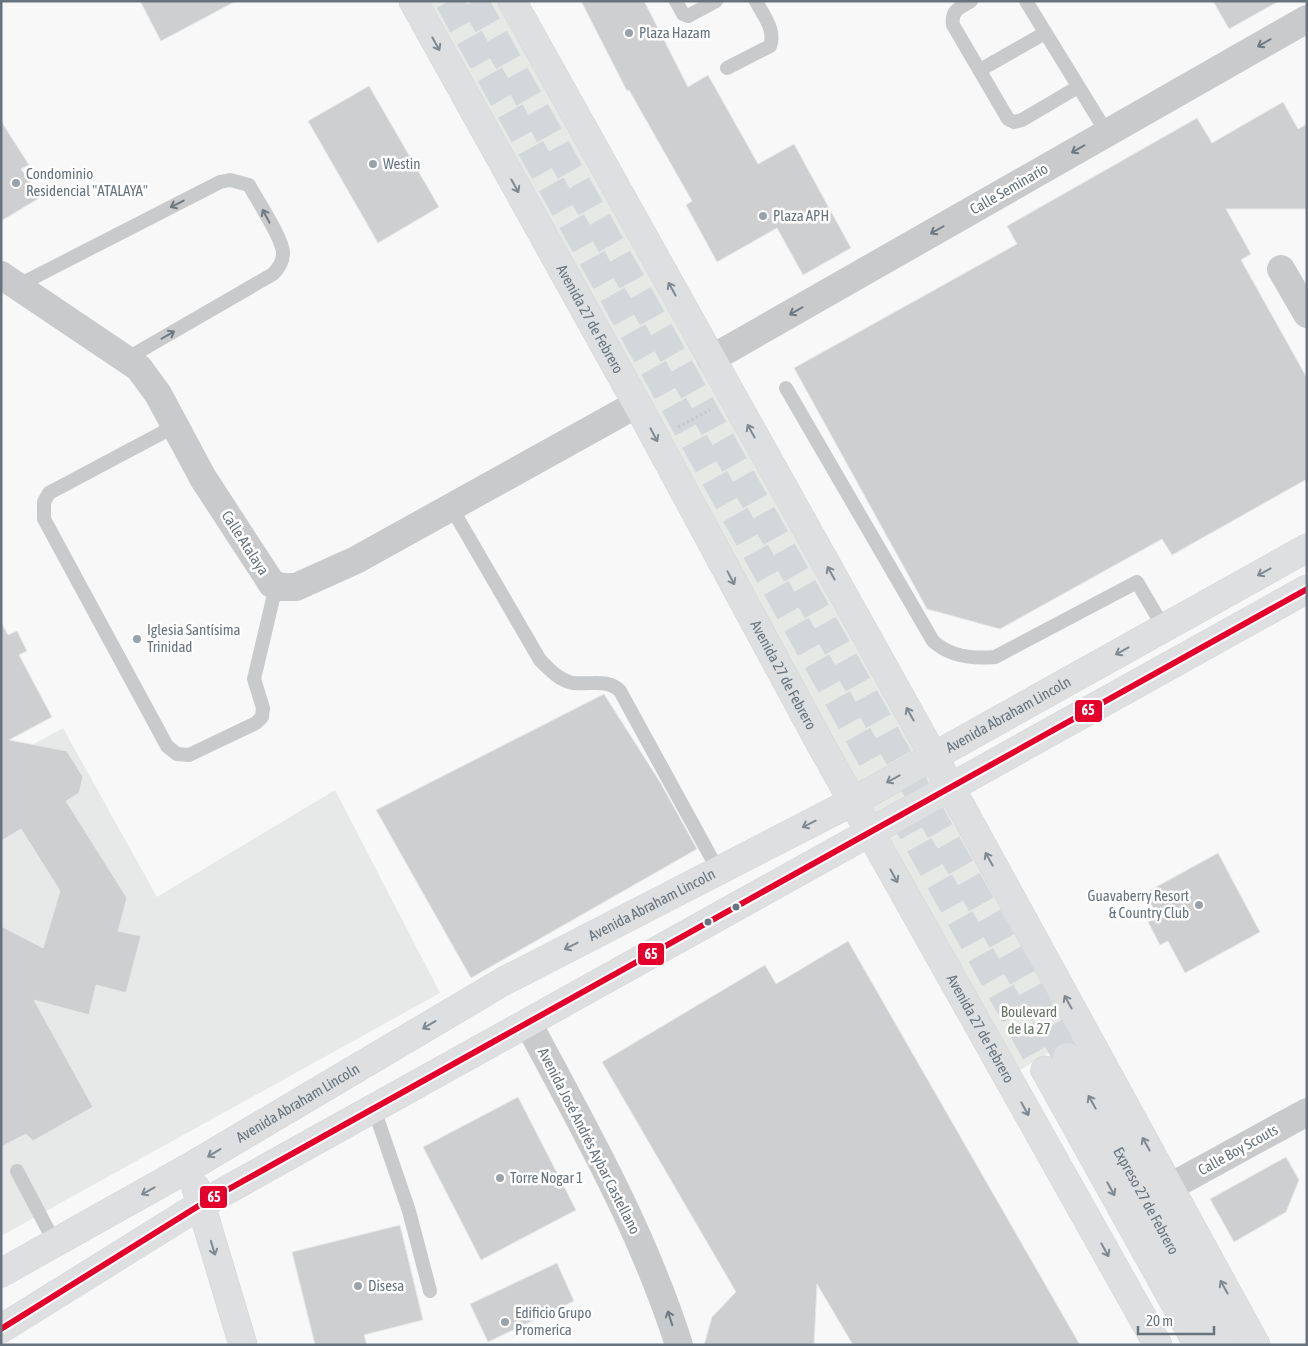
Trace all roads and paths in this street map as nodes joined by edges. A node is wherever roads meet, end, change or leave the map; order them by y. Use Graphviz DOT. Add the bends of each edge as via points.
graph roads {
  1 [pos="412,1"];
  2 [pos="512,1"];
  3 [pos="676,1"];
  4 [pos="716,1"];
  5 [pos="756,1"];
  6 [pos="971,1"];
  7 [pos="1026,1"];
  8 [pos="1307,19"];
  9 [pos="1045,33"];
  10 [pos="727,68"];
  11 [pos="980,70"];
  12 [pos="1078,87"];
  13 [pos="1107,133"];
  14 [pos="1281,269"];
  15 [pos="9,280"];
  16 [pos="1307,314"];
  17 [pos="126,359"];
  18 [pos="711,359"];
  19 [pos="786,388"];
  20 [pos="733,398"];
  21 [pos="637,404"];
  22 [pos="175,426"];
  23 [pos="656,439"];
  24 [pos="451,508"];
  25 [pos="1307,548"];
  26 [pos="276,586"];
  27 [pos="1307,589"];
  28 [pos="1164,628"];
  29 [pos="934,757"];
  30 [pos="951,788"];
  31 [pos="852,802"];
  32 [pos="870,834"];
  33 [pos="718,870"];
  34 [pos="528,1024"];
  35 [pos="374,1109"];
  36 [pos="1307,1112"];
  37 [pos="190,1167"];
  38 [pos="17,1171"];
  39 [pos="1170,1187"];
  40 [pos="200,1205"];
  41 [pos="55,1243"];
  42 [pos="1,1273"];
  43 [pos="430,1291"];
  44 [pos="6,1328"];
  45 [pos="243,1345"];
  46 [pos="679,1345"];
  47 [pos="1158,1345"];
  48 [pos="1198,1345"];
  49 [pos="1225,1345"];
  50 [pos="1256,1345"];
  1 -- 21 [label="main road, Avenida 27 de Febrero, one-way"];
  18 -- 2 [label="main road, one-way"];
  3 -- 4 [label="lane" via="683,14 688,16"];
  5 -- 10 [label="lane" via="771,30 770,46"];
  6 -- 11 [label="lane" via="954,10 953,25"];
  7 -- 9 [label="lane"];
  8 -- 13 [label="street, Calle Seminario, one-way"];
  9 -- 11 [label="lane"];
  9 -- 12 [label="lane"];
  11 -- 12 [label="lane" via="1008,119 1014,122"];
  12 -- 13 [label="lane"];
  13 -- 18 [label="street, Calle Seminario, one-way"];
  14 -- 16 [label="street"];
  15 -- 17 [label="street, Calle Atalaya"];
  17 -- 15 [label="lane, one-way" via="278,269 282,262 282,247 249,185 230,180 220,182"];
  17 -- 22 [label="street, Calle Atalaya" via="139,368"];
  18 -- 20 [label="main road"];
  19 -- 28 [label="lane" via="933,641 943,650 978,658 994,657 1137,582"];
  20 -- 23 [label="path"];
  29 -- 20 [label="main road, one-way"];
  21 -- 23 [label="main road, Avenida 27 de Febrero, one-way"];
  21 -- 24 [label="street, Calle Atalaya"];
  22 -- 26 [label="street, Calle Atalaya" via="203,478"];
  22 -- 26 [label="lane" via="49,494 42,510 167,746 177,754 189,755 256,723 262,717 263,708 254,679"];
  23 -- 31 [label="main road, Avenida 27 de Febrero, one-way"];
  24 -- 26 [label="street, Calle Atalaya" via="356,560 296,587"];
  24 -- 33 [label="lane" via="540,660 561,678 572,682 608,683 620,690"];
  25 -- 28 [label="main road, Avenida Abraham Lincoln, one-way"];
  27 -- 30 [label="main road"];
  28 -- 29 [label="main road, Avenida Abraham Lincoln, one-way"];
  29 -- 30 [label="main road"];
  29 -- 31 [label="main road, Avenida Abraham Lincoln, one-way"];
  30 -- 32 [label="main road"];
  39 -- 30 [label="main road, one-way"];
  31 -- 32 [label="main road, Avenida 27 de Febrero"];
  31 -- 33 [label="main road, Avenida Abraham Lincoln, one-way"];
  32 -- 34 [label="main road"];
  32 -- 47 [label="main road, Avenida 27 de Febrero, one-way"];
  33 -- 37 [label="main road, Avenida Abraham Lincoln, one-way" via="504,981"];
  34 -- 35 [label="main road"];
  46 -- 34 [label="street, Avenida José Andrés Aybar Castellano, one-way" via="662,1291 615,1185"];
  35 -- 40 [label="main road"];
  35 -- 43 [label="lane" via="409,1211"];
  36 -- 39 [label="street, Calle Boy Scouts"];
  37 -- 40 [label="main road"];
  37 -- 41 [label="main road, Avenida Abraham Lincoln, one-way"];
  38 -- 41 [label="lane"];
  50 -- 39 [label="main road, one-way"];
  40 -- 44 [label="main road"];
  40 -- 45 [label="main road, one-way"];
  41 -- 42 [label="main road, Avenida Abraham Lincoln"];
  49 -- 48 [label="main road, Expreso 27 de Febrero, one-way" via="1056,1064"];
}
